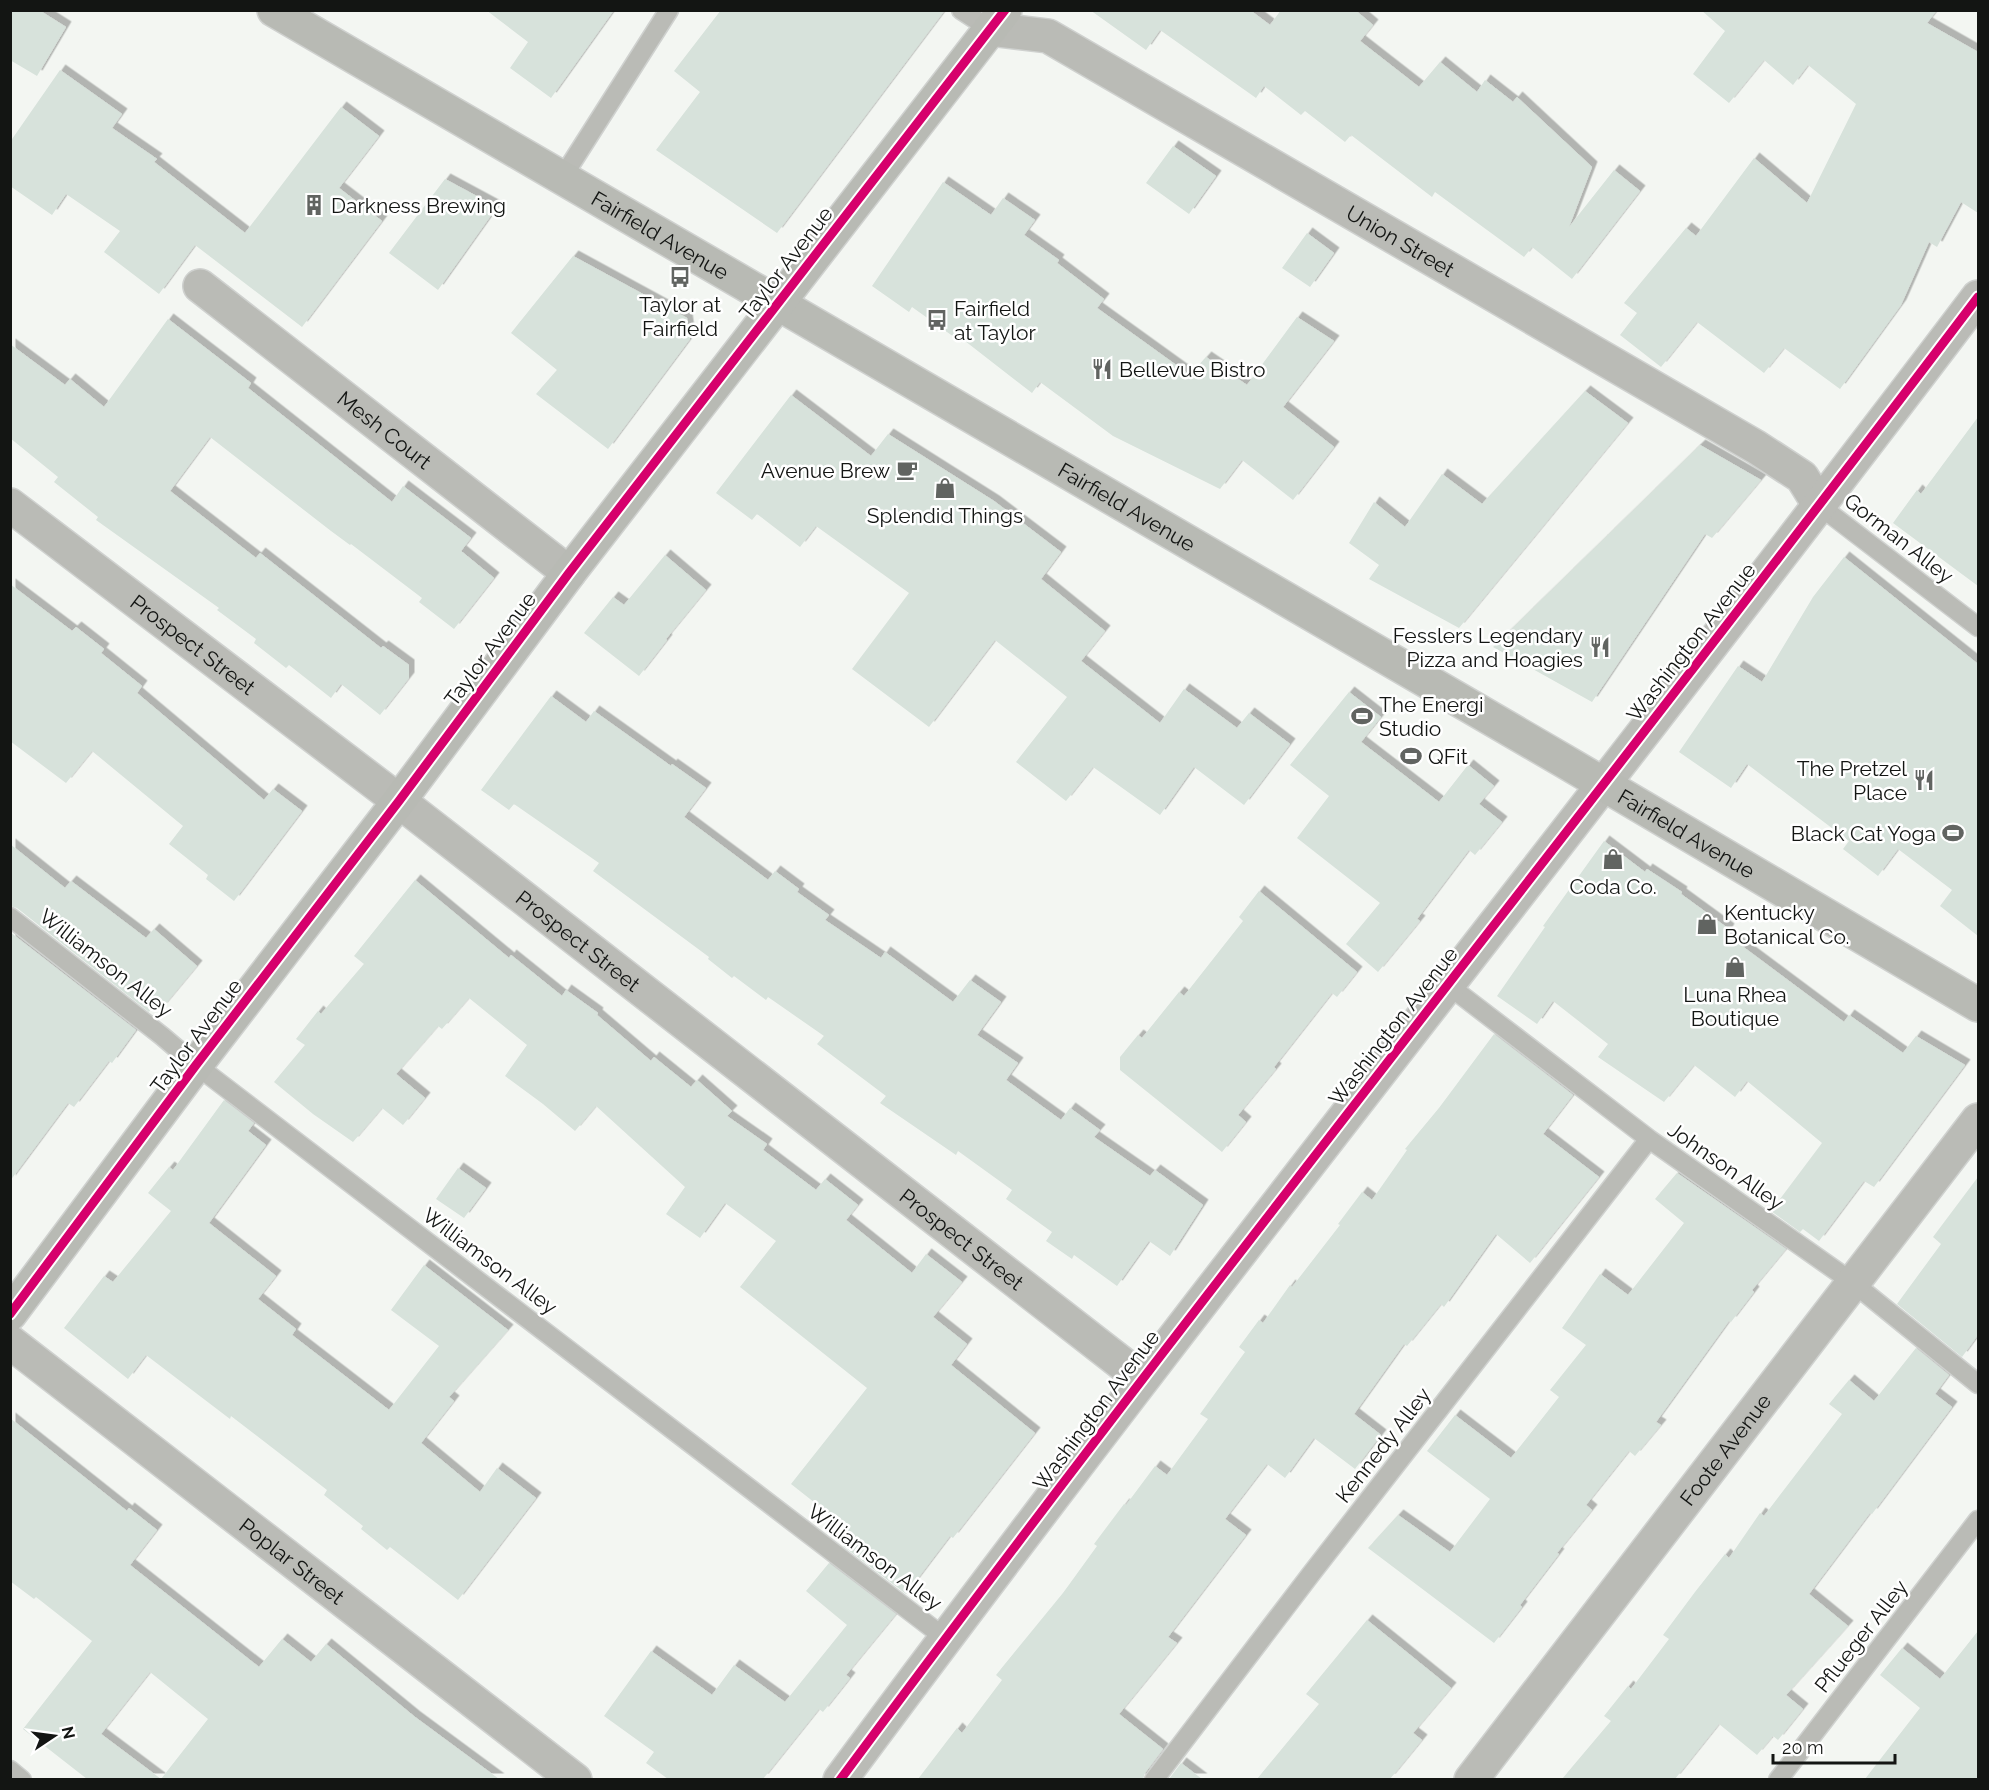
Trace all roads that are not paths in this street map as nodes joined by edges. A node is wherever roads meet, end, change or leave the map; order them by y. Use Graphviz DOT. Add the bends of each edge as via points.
graph roads {
  1 [pos="274,10"];
  2 [pos="669,10"];
  3 [pos="962,10"];
  4 [pos="998,20"];
  5 [pos="562,178"];
  6 [pos="200,286"];
  7 [pos="1978,297"];
  8 [pos="777,304"];
  9 [pos="10,505"];
  10 [pos="1821,506"];
  11 [pos="569,573"];
  12 [pos="1978,627"];
  13 [pos="1602,785"];
  14 [pos="399,801"];
  15 [pos="10,917"];
  16 [pos="1448,985"];
  17 [pos="1978,1005"];
  18 [pos="196,1065"];
  19 [pos="1978,1120"];
  20 [pos="1649,1139"];
  21 [pos="1852,1282"];
  22 [pos="10,1314"];
  23 [pos="10,1342"];
  24 [pos="1142,1379"];
  25 [pos="1978,1384"];
  26 [pos="1978,1520"];
  27 [pos="945,1638"];
  28 [pos="10,1770"];
  29 [pos="22,1779"];
  30 [pos="575,1779"];
  31 [pos="840,1779"];
  32 [pos="1155,1779"];
  33 [pos="1472,1779"];
  34 [pos="1778,1779"];
  1 -- 5 [label="main road, Fairfield Avenue"];
  2 -- 5 [label="lane"];
  3 -- 4 [label="lane, Union Street"];
  4 -- 8 [label="main road, Taylor Avenue"];
  4 -- 10 [label="street, Union Street" via="1048,36 1756,447 1802,477"];
  5 -- 8 [label="main road, Fairfield Avenue"];
  6 -- 11 [label="street, Mesh Court"];
  7 -- 10 [label="street, Washington Avenue"];
  8 -- 11 [label="main road, Taylor Avenue"];
  8 -- 13 [label="main road, Fairfield Avenue"];
  9 -- 14 [label="street, Prospect Street"];
  10 -- 12 [label="lane, Gorman Alley"];
  10 -- 13 [label="street, Washington Avenue"];
  11 -- 14 [label="main road, Taylor Avenue"];
  13 -- 16 [label="street, Washington Avenue"];
  13 -- 17 [label="main road, Fairfield Avenue"];
  14 -- 18 [label="main road, Taylor Avenue"];
  14 -- 24 [label="street, Prospect Street"];
  15 -- 18 [label="lane, Williamson Alley"];
  16 -- 20 [label="lane, Johnson Alley"];
  16 -- 24 [label="street, Washington Avenue"];
  18 -- 22 [label="main road, Taylor Avenue"];
  18 -- 27 [label="lane, Williamson Alley"];
  19 -- 21 [label="street, Foote Avenue"];
  20 -- 21 [label="lane, Johnson Alley"];
  20 -- 32 [label="lane, Kennedy Alley"];
  21 -- 25 [label="lane, Johnson Alley"];
  21 -- 33 [label="street, Foote Avenue"];
  23 -- 30 [label="street, Poplar Street"];
  24 -- 27 [label="street, Washington Avenue"];
  26 -- 34 [label="lane, Pflueger Alley"];
  27 -- 31 [label="street, Washington Avenue"];
  28 -- 29 [label="lane"];
}
